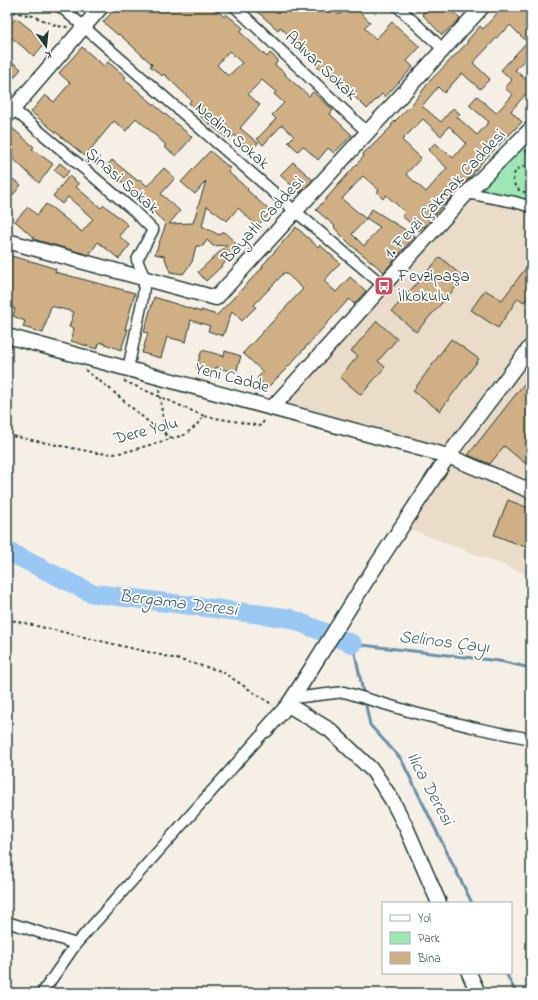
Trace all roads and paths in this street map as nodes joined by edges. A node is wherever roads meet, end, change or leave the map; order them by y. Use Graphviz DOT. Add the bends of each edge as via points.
graph roads {
  1 [pos="61,7"];
  2 [pos="101,7"];
  3 [pos="235,7"];
  4 [pos="398,7"];
  5 [pos="482,7"];
  6 [pos="7,11"];
  7 [pos="84,28"];
  8 [pos="444,50"];
  9 [pos="10,113"];
  10 [pos="531,129"];
  11 [pos="368,133"];
  12 [pos="531,166"];
  13 [pos="531,192"];
  14 [pos="467,193"];
  15 [pos="531,207"];
  16 [pos="295,211"];
  17 [pos="7,241"];
  18 [pos="145,279"];
  19 [pos="384,286"];
  20 [pos="7,336"];
  21 [pos="531,346"];
  22 [pos="84,369"];
  23 [pos="125,374"];
  24 [pos="162,378"];
  25 [pos="161,397"];
  26 [pos="272,408"];
  27 [pos="204,416"];
  28 [pos="261,426"];
  29 [pos="165,434"];
  30 [pos="7,435"];
  31 [pos="172,438"];
  32 [pos="448,456"];
  33 [pos="531,491"];
  34 [pos="7,619"];
  35 [pos="288,705"];
  36 [pos="266,730"];
  37 [pos="531,739"];
  38 [pos="439,902"];
  39 [pos="7,922"];
  40 [pos="76,944"];
  41 [pos="469,974"];
  42 [pos="42,993"];
  43 [pos="478,993"];
  1 -- 7 [label="street, Nedim Sokak"];
  2 -- 7 [label="street"];
  3 -- 11 [label="street, Adıvar Sokak"];
  4 -- 8 [label="street"];
  5 -- 8 [label="street, Bayatlı Caddesi"];
  6 -- 7 [label="path" via="33,16 57,26"];
  7 -- 9 [label="street"];
  7 -- 16 [label="street, Nedim Sokak"];
  8 -- 11 [label="street, Bayatlı Caddesi"];
  9 -- 18 [label="street, Şinasi Sokak" via="133,210 153,230 137,260"];
  10 -- 14 [label="street, 1. Fevzi Çakmak Caddesi"];
  11 -- 16 [label="street, Bayatlı Caddesi"];
  12 -- 13 [label="path" via="526,165 517,169 513,181 521,192"];
  14 -- 15 [label="street"];
  14 -- 19 [label="street, 1. Fevzi Çakmak Caddesi"];
  16 -- 18 [label="street, Bayatlı Caddesi" via="216,298"];
  16 -- 19 [label="street, Nedim Sokak"];
  17 -- 18 [label="street, Bayatlı Caddesi"];
  18 -- 23 [label="street"];
  19 -- 26 [label="street, 1. Fevzi Çakmak Caddesi"];
  20 -- 23 [label="street, Yeni Cadde"];
  21 -- 32 [label="street"];
  22 -- 29 [label="path"];
  23 -- 24 [label="street, Yeni Cadde"];
  23 -- 25 [label="path" via="127,383"];
  24 -- 25 [label="path" via="159,387"];
  24 -- 26 [label="street, Yeni Cadde"];
  25 -- 27 [label="path"];
  25 -- 29 [label="path"];
  26 -- 32 [label="street, Yeni Cadde"];
  27 -- 28 [label="path"];
  27 -- 31 [label="path, Dere Yolu" via="184,435"];
  29 -- 31 [label="path"];
  30 -- 31 [label="path, Dere Yolu" via="114,454"];
  32 -- 33 [label="street, Yeni Cadde"];
  32 -- 35 [label="street"];
  34 -- 35 [label="path" via="222,671"];
  35 -- 36 [label="street"];
  35 -- 37 [label="street" via="344,692 414,713"];
  35 -- 38 [label="street" via="330,730 373,771 406,827"];
  36 -- 40 [label="street"];
  39 -- 40 [label="street"];
  40 -- 42 [label="street"];
  41 -- 43 [label="street"];
}
